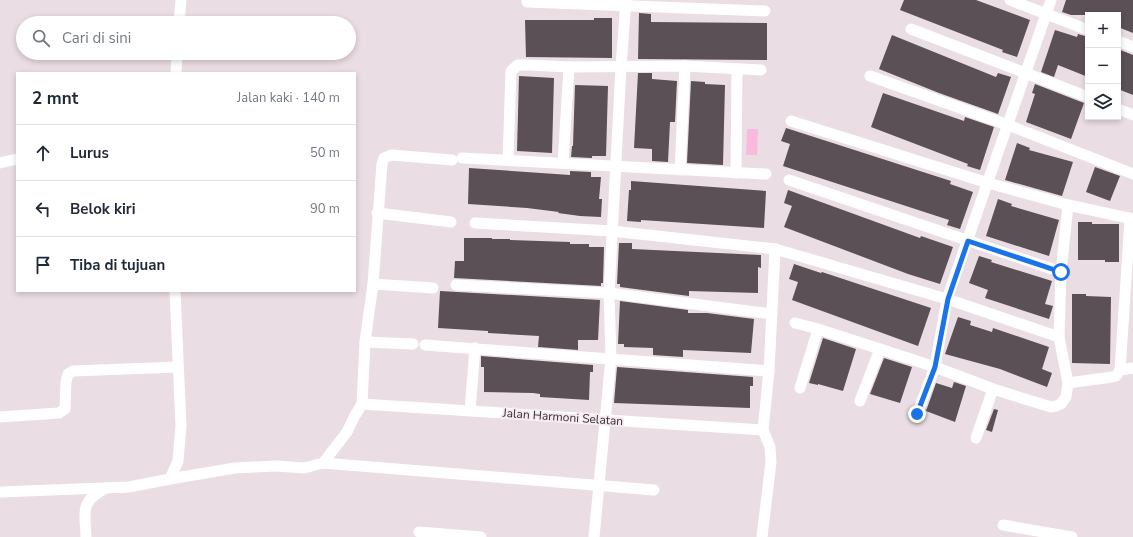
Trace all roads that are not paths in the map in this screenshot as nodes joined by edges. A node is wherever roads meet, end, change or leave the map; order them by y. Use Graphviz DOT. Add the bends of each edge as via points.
graph roads {
  1 [pos="181,0"];
  2 [pos="1010,0"];
  3 [pos="1051,0"];
  4 [pos="527,2"];
  5 [pos="626,3"];
  6 [pos="765,11"];
  7 [pos="1046,14"];
  8 [pos="180,16"];
  9 [pos="911,29"];
  10 [pos="1085,29"];
  11 [pos="1121,42"];
  12 [pos="1133,47"];
  13 [pos="177,60"];
  14 [pos="685,66"];
  15 [pos="569,67"];
  16 [pos="621,67"];
  17 [pos="738,69"];
  18 [pos="761,70"];
  19 [pos="176,72"];
  20 [pos="1025,73"];
  21 [pos="870,76"];
  22 [pos="1085,96"];
  23 [pos="1121,110"];
  24 [pos="1133,115"];
  25 [pos="791,121"];
  26 [pos="1008,125"];
  27 [pos="16,159"];
  28 [pos="508,160"];
  29 [pos="0,163"];
  30 [pos="563,163"];
  31 [pos="616,166"];
  32 [pos="680,170"];
  33 [pos="736,172"];
  34 [pos="766,174"];
  35 [pos="1133,174"];
  36 [pos="790,180"];
  37 [pos="988,183"];
  38 [pos="1068,205"];
  39 [pos="377,213"];
  40 [pos="1132,220"];
  41 [pos="451,222"];
  42 [pos="475,223"];
  43 [pos="612,231"];
  44 [pos="968,241"];
  45 [pos="775,249"];
  46 [pos="1061,272"];
  47 [pos="373,284"];
  48 [pos="456,285"];
  49 [pos="433,288"];
  50 [pos="175,292"];
  51 [pos="609,293"];
  52 [pos="948,299"];
  53 [pos="772,314"];
  54 [pos="796,323"];
  55 [pos="818,329"];
  56 [pos="1059,337"];
  57 [pos="365,342"];
  58 [pos="413,344"];
  59 [pos="425,345"];
  60 [pos="475,348"];
  61 [pos="880,349"];
  62 [pos="611,358"];
  63 [pos="178,367"];
  64 [pos="935,367"];
  65 [pos="1133,368"];
  66 [pos="1120,370"];
  67 [pos="769,371"];
  68 [pos="1068,384"];
  69 [pos="800,388"];
  70 [pos="993,389"];
  71 [pos="860,401"];
  72 [pos="362,404"];
  73 [pos="470,410"];
  74 [pos="917,414"];
  75 [pos="0,417"];
  76 [pos="604,421"];
  77 [pos="763,430"];
  78 [pos="976,438"];
  79 [pos="323,463"];
  80 [pos="170,479"];
  81 [pos="598,484"];
  82 [pos="109,487"];
  83 [pos="654,490"];
  84 [pos="0,492"];
  85 [pos="1003,525"];
  86 [pos="419,532"];
  87 [pos="86,537"];
  88 [pos="481,537"];
  89 [pos="594,537"];
  90 [pos="762,537"];
  91 [pos="1072,537"];
  1 -- 8 [label="street"];
  2 -- 7 [label="street"];
  3 -- 7 [label="street"];
  4 -- 5 [label="street"];
  5 -- 6 [label="street"];
  5 -- 16 [label="street"];
  7 -- 10 [label="street"];
  7 -- 20 [label="street"];
  9 -- 20 [label="street"];
  11 -- 12 [label="street"];
  13 -- 19 [label="street"];
  14 -- 16 [label="street"];
  14 -- 17 [label="street"];
  14 -- 32 [label="street"];
  15 -- 16 [label="street"];
  15 -- 28 [label="street" via="518,65 511,71"];
  15 -- 30 [label="street"];
  16 -- 31 [label="street"];
  17 -- 18 [label="street"];
  17 -- 33 [label="street"];
  20 -- 22 [label="street"];
  20 -- 26 [label="street"];
  21 -- 26 [label="street"];
  23 -- 24 [label="street"];
  25 -- 37 [label="street"];
  26 -- 35 [label="street"];
  26 -- 37 [label="street"];
  27 -- 29 [label="street"];
  28 -- 30 [label="street"];
  28 -- 39 [label="street" via="391,155 384,158 382,164"];
  30 -- 31 [label="street"];
  31 -- 32 [label="street"];
  31 -- 43 [label="street"];
  32 -- 33 [label="street"];
  33 -- 34 [label="street"];
  36 -- 44 [label="street"];
  37 -- 38 [label="street"];
  37 -- 44 [label="street"];
  38 -- 40 [label="street"];
  38 -- 46 [label="street"];
  39 -- 41 [label="street"];
  39 -- 47 [label="street"];
  40 -- 66 [label="street"];
  42 -- 43 [label="street"];
  43 -- 45 [label="street"];
  43 -- 51 [label="street"];
  44 -- 46 [label="street"];
  44 -- 52 [label="street"];
  45 -- 52 [label="street"];
  45 -- 53 [label="street"];
  46 -- 56 [label="street"];
  47 -- 49 [label="street"];
  47 -- 57 [label="street"];
  48 -- 51 [label="street"];
  50 -- 63 [label="street"];
  51 -- 53 [label="street"];
  51 -- 62 [label="street"];
  52 -- 56 [label="street"];
  52 -- 64 [label="street"];
  53 -- 67 [label="street"];
  54 -- 55 [label="street"];
  55 -- 61 [label="street"];
  55 -- 69 [label="street"];
  56 -- 68 [label="street"];
  57 -- 58 [label="street"];
  57 -- 72 [label="street"];
  59 -- 60 [label="street"];
  60 -- 62 [label="street"];
  60 -- 73 [label="street"];
  61 -- 64 [label="street"];
  61 -- 71 [label="street"];
  62 -- 67 [label="street"];
  62 -- 76 [label="street"];
  63 -- 75 [label="street" via="73,371 68,374 66,382 65,409 59,413"];
  63 -- 80 [label="street" via="181,426 178,461"];
  64 -- 70 [label="street"];
  64 -- 74 [label="street"];
  65 -- 66 [label="street"];
  66 -- 68 [label="street" via="1112,378"];
  67 -- 77 [label="street"];
  68 -- 70 [label="street" via="1066,397 1061,404 1051,407"];
  70 -- 78 [label="street"];
  72 -- 73 [label="street, Jalan Harmoni Selatan"];
  72 -- 79 [label="street" via="347,432"];
  73 -- 76 [label="street, Jalan Harmoni Selatan"];
  76 -- 77 [label="street, Jalan Harmoni Selatan"];
  76 -- 81 [label="street"];
  77 -- 90 [label="street" via="770,447 771,462"];
  79 -- 80 [label="street" via="304,468 235,468"];
  79 -- 81 [label="street"];
  80 -- 82 [label="street" via="129,487"];
  81 -- 83 [label="street"];
  81 -- 89 [label="street"];
  82 -- 84 [label="street"];
  82 -- 87 [label="street" via="95,494 87,502"];
  85 -- 91 [label="street"];
  86 -- 88 [label="street"];
}
